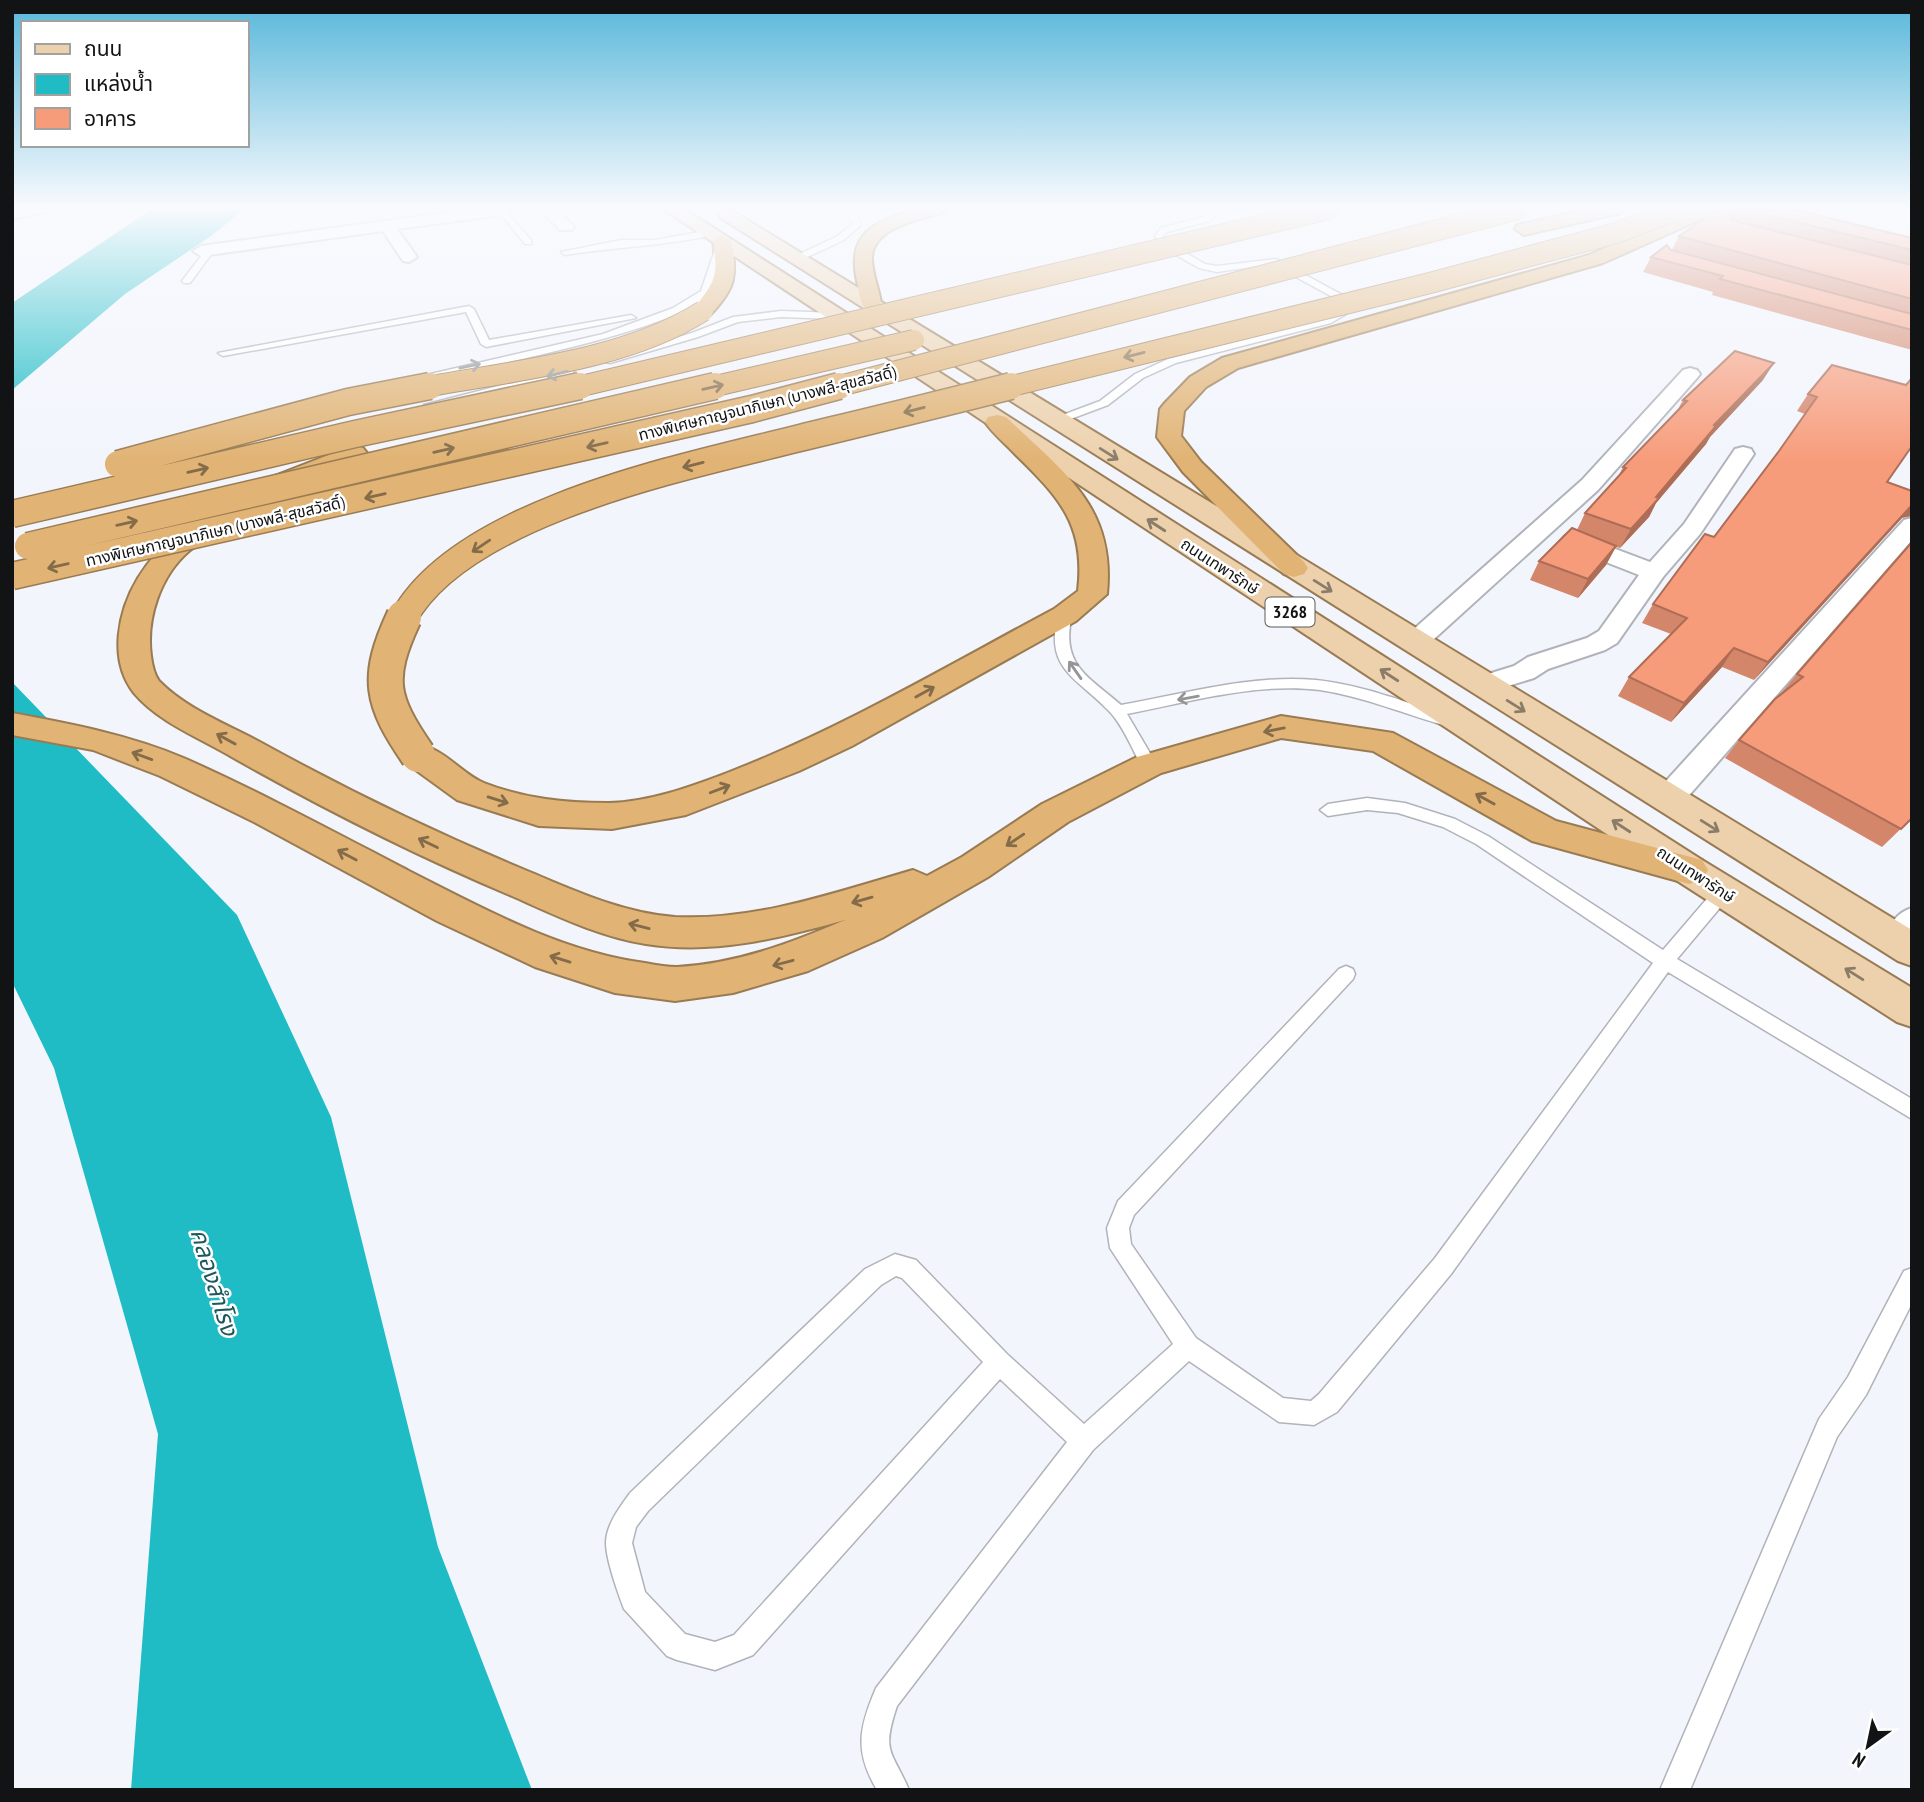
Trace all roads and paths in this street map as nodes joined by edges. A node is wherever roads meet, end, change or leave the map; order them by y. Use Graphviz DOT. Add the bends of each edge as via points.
graph roads {
  1 [pos="703,293"];
  2 [pos="720,293"];
  3 [pos="806,293"];
  4 [pos="855,293"];
  5 [pos="869,293"];
  6 [pos="994,293"];
  7 [pos="1036,293"];
  8 [pos="1221,293"];
  9 [pos="1332,293"];
  10 [pos="1389,293"];
  11 [pos="1476,293"];
  12 [pos="1256,299"];
  13 [pos="871,303"];
  14 [pos="676,310"];
  15 [pos="837,316"];
  16 [pos="947,331"];
  17 [pos="1051,352"];
  18 [pos="223,354"];
  19 [pos="1025,360"];
  20 [pos="1690,374"];
  21 [pos="752,409"];
  22 [pos="1056,421"];
  23 [pos="997,422"];
  24 [pos="1743,454"];
  25 [pos="12,496"];
  26 [pos="12,514"];
  27 [pos="1912,525"];
  28 [pos="1573,541"];
  29 [pos="12,549"];
  30 [pos="1294,568"];
  31 [pos="1654,572"];
  32 [pos="12,576"];
  33 [pos="1065,615"];
  34 [pos="1414,643"];
  35 [pos="1482,685"];
  36 [pos="1118,711"];
  37 [pos="12,724"];
  38 [pos="1470,728"];
  39 [pos="1149,765"];
  40 [pos="1667,800"];
  41 [pos="1328,810"];
  42 [pos="975,867"];
  43 [pos="1689,870"];
  44 [pos="1723,892"];
  45 [pos="1907,938"];
  46 [pos="1665,961"];
  47 [pos="1346,974"];
  48 [pos="1912,1010"];
  49 [pos="1912,1110"];
  50 [pos="1912,1279"];
  51 [pos="1188,1346"];
  52 [pos="999,1362"];
  53 [pos="1084,1441"];
  54 [pos="894,1790"];
  55 [pos="1675,1790"];
  1 -- 14 [label="lane"];
  2 -- 25 [label="highway, bridge" via="702,312 618,350 348,402"];
  3 -- 15 [label="main road, ถนนเทพารักษ์ / 3268"];
  4 -- 13 [label="main road, ถนนเทพารักษ์ / 3268"];
  5 -- 13 [label="highway"];
  26 -- 6 [label="highway, one-way, bridge"];
  42 -- 7 [label="highway, one-way" via="803,917 699,934 643,928 573,906 475,865 319,791 171,708 140,678 135,616 171,552 227,510 311,468 478,420"];
  8 -- 21 [label="highway, ทางพิเศษกาญจนาภิเษก (บางพลี-สุขสวัสดิ์), bridge"];
  9 -- 22 [label="lane" via="1347,305 1328,321 1172,361 1139,376 1104,404"];
  10 -- 33 [label="highway, one-way, bridge" via="676,469 545,513 489,540 462,559 436,579 407,612 386,663 389,709 418,755 469,791 539,813 612,816 686,802 787,763"];
  11 -- 30 [label="highway" via="1230,363 1198,382 1172,409 1169,438 1192,467"];
  12 -- 17 [label="highway"];
  13 -- 22 [label="main road, ถนนเทพารักษ์ / 3268"];
  15 -- 14 [label="lane, one-way" via="781,314 736,319 634,354 276,444 241,444 229,432 265,412 606,336"];
  14 -- 18 [label="lane" via="486,344 469,309"];
  15 -- 23 [label="main road, ถนนเทพารักษ์ / 3268"];
  29 -- 16 [label="highway, ทางพิเศษกาญจนาภิเษก (บางพลี-สุขสวัสดิ์), one-way, bridge"];
  19 -- 21 [label="highway, bridge" via="905,386"];
  20 -- 34 [label="street" via="1590,485"];
  21 -- 32 [label="highway, ทางพิเศษกาญจนาภิเษก (บางพลี-สุขสวัสดิ์), one-way, bridge"];
  22 -- 30 [label="main road, ถนนเทพารักษ์ / 3268, one-way"];
  23 -- 33 [label="highway" via="1057,483 1089,527 1096,570 1092,594"];
  38 -- 23 [label="main road, ถนนเทพารักษ์ / 3268, one-way"];
  24 -- 31 [label="street" via="1692,529"];
  27 -- 40 [label="street"];
  28 -- 31 [label="street"];
  30 -- 34 [label="main road, ถนนเทพารักษ์ / 3268, one-way"];
  31 -- 35 [label="street" via="1608,637"];
  36 -- 33 [label="lane, one-way" via="1081,679 1066,658 1060,637"];
  34 -- 35 [label="main road, ถนนเทพารักษ์ / 3268"];
  35 -- 40 [label="main road, ถนนเทพารักษ์ / 3268, one-way"];
  38 -- 36 [label="lane, one-way" via="1357,694 1301,684 1232,690"];
  36 -- 39 [label="lane"];
  42 -- 37 [label="highway, one-way" via="868,927 794,960 733,976 675,984 615,976 549,956 451,910 172,767 99,740"];
  43 -- 38 [label="main road, ถนนเทพารักษ์ / 3268, one-way"];
  39 -- 42 [label="highway, one-way" via="1055,813"];
  43 -- 39 [label="highway, one-way" via="1545,832 1381,741 1281,727"];
  40 -- 45 [label="main road, ถนนเทพารักษ์ / 3268, one-way"];
  41 -- 46 [label="lane" via="1367,804 1399,807 1449,823"];
  43 -- 44 [label="main road, ถนนเทพารักษ์ / 3268"];
  44 -- 46 [label="lane"];
  48 -- 44 [label="main road, ถนนเทพารักษ์ / 3268, one-way"];
  46 -- 49 [label="lane"];
  46 -- 51 [label="lane" via="1443,1266 1328,1403 1314,1413 1279,1410"];
  47 -- 51 [label="lane" via="1126,1208 1118,1228 1121,1248"];
  50 -- 55 [label="lane" via="1804,1479"];
  51 -- 53 [label="lane"];
  52 -- 52 [label="lane" via="908,1268 895,1265 873,1277 639,1502 625,1521 619,1544 634,1598 677,1646 715,1656 743,1646"];
  52 -- 53 [label="lane"];
  53 -- 54 [label="lane" via="886,1698 876,1726 874,1754"];
}
